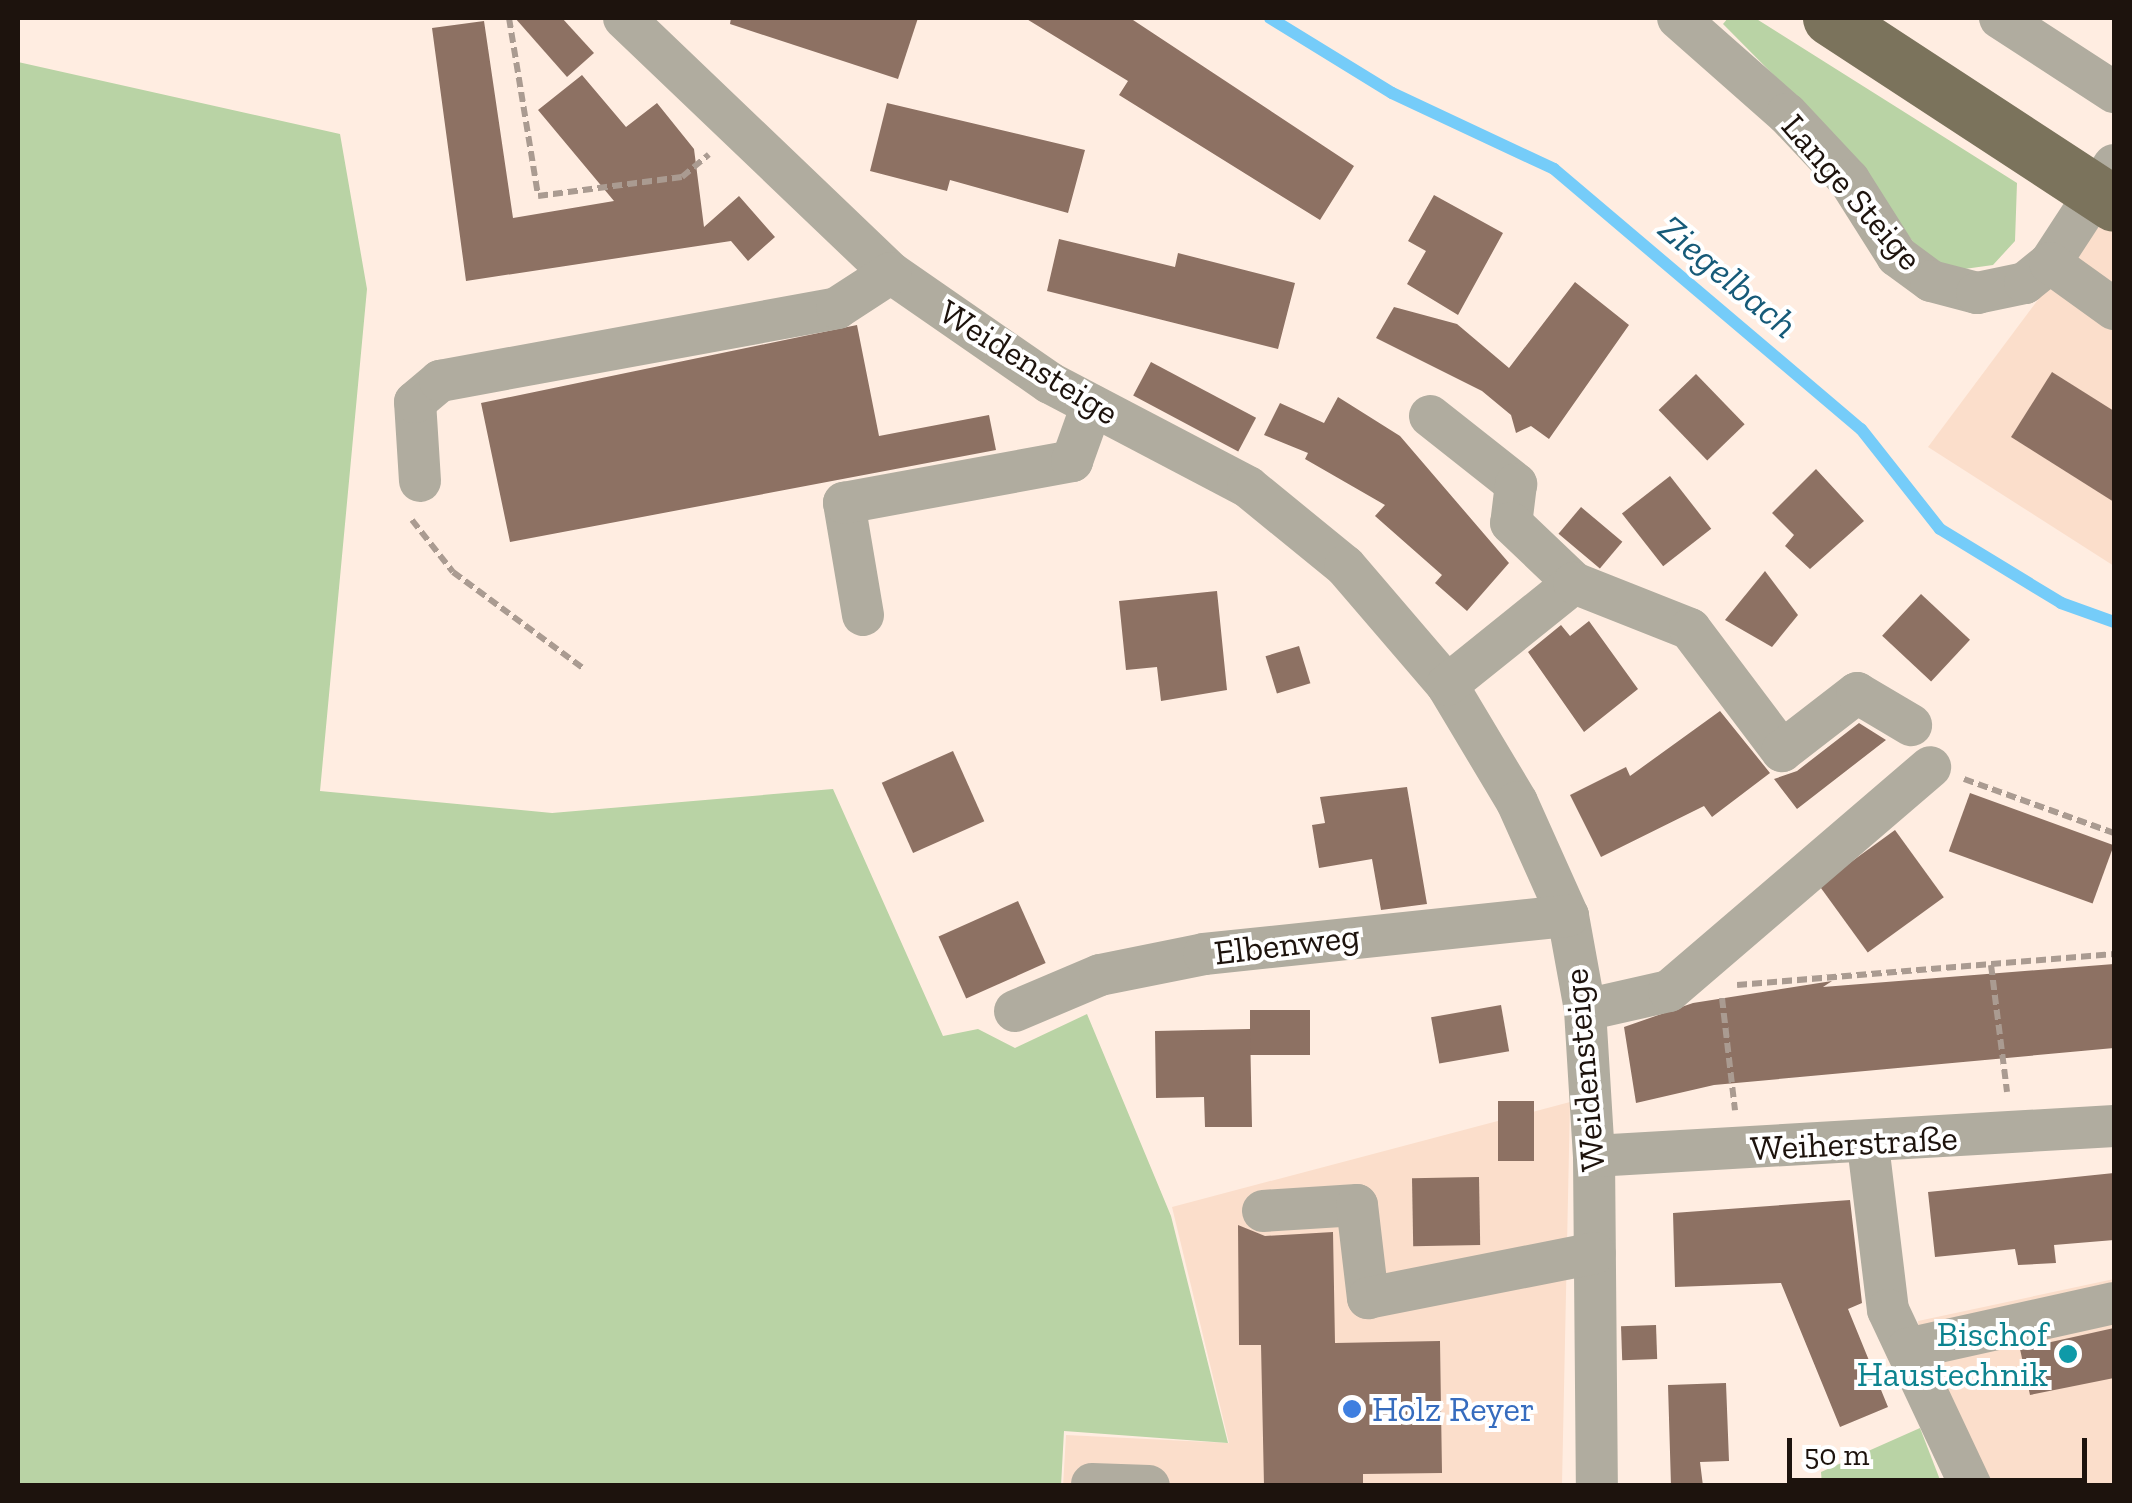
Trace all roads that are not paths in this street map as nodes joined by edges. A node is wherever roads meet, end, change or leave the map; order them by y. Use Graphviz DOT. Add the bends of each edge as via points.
graph roads {
  1 [pos="624,18"];
  2 [pos="1678,18"];
  3 [pos="1830,18"];
  4 [pos="2000,18"];
  5 [pos="2114,92"];
  6 [pos="2109,187"];
  7 [pos="2050,263"];
  8 [pos="891,272"];
  9 [pos="2114,309"];
  10 [pos="1092,405"];
  11 [pos="1430,416"];
  12 [pos="420,481"];
  13 [pos="1574,583"];
  14 [pos="862,615"];
  15 [pos="1447,685"];
  16 [pos="1911,725"];
  17 [pos="1930,767"];
  18 [pos="1568,916"];
  19 [pos="1585,1010"];
  20 [pos="1015,1011"];
  21 [pos="2114,1126"];
  22 [pos="1868,1145"];
  23 [pos="1594,1156"];
  24 [pos="1263,1211"];
  25 [pos="1596,1253"];
  26 [pos="2114,1303"];
  27 [pos="1906,1349"];
  28 [pos="1092,1484"];
  29 [pos="1149,1486"];
  30 [pos="1597,1486"];
  31 [pos="1970,1486"];
  1 -- 8 [label="street, Weidensteige"];
  2 -- 7 [label="street, Lange Steige" via="1787,114 1849,180 1897,256 1931,281 1977,292 2025,283"];
  3 -- 6 [label="main road"];
  4 -- 5 [label="street"];
  6 -- 7 [label="street"];
  7 -- 9 [label="street"];
  8 -- 10 [label="street, Weidensteige"];
  8 -- 12 [label="street" via="836,308 440,381 415,402"];
  10 -- 14 [label="street" via="1072,461 844,503"];
  10 -- 15 [label="street, Weidensteige" via="1248,487 1345,566"];
  11 -- 13 [label="street" via="1516,484 1511,523"];
  13 -- 15 [label="street"];
  13 -- 16 [label="street" via="1690,629 1782,751 1857,693"];
  15 -- 18 [label="street, Weidensteige" via="1517,802"];
  17 -- 19 [label="street" via="1669,991"];
  18 -- 19 [label="street, Weidensteige"];
  18 -- 20 [label="street, Elbenweg" via="1204,954 1100,975"];
  19 -- 23 [label="street, Weidensteige"];
  21 -- 22 [label="street, Weiherstraße"];
  22 -- 23 [label="street, Weiherstraße"];
  22 -- 27 [label="street" via="1888,1310"];
  23 -- 25 [label="street, Weidensteige"];
  24 -- 25 [label="street" via="1357,1205 1368,1298"];
  25 -- 30 [label="street, Weidensteige"];
  26 -- 27 [label="street"];
  27 -- 31 [label="street"];
  28 -- 29 [label="street"];
}
